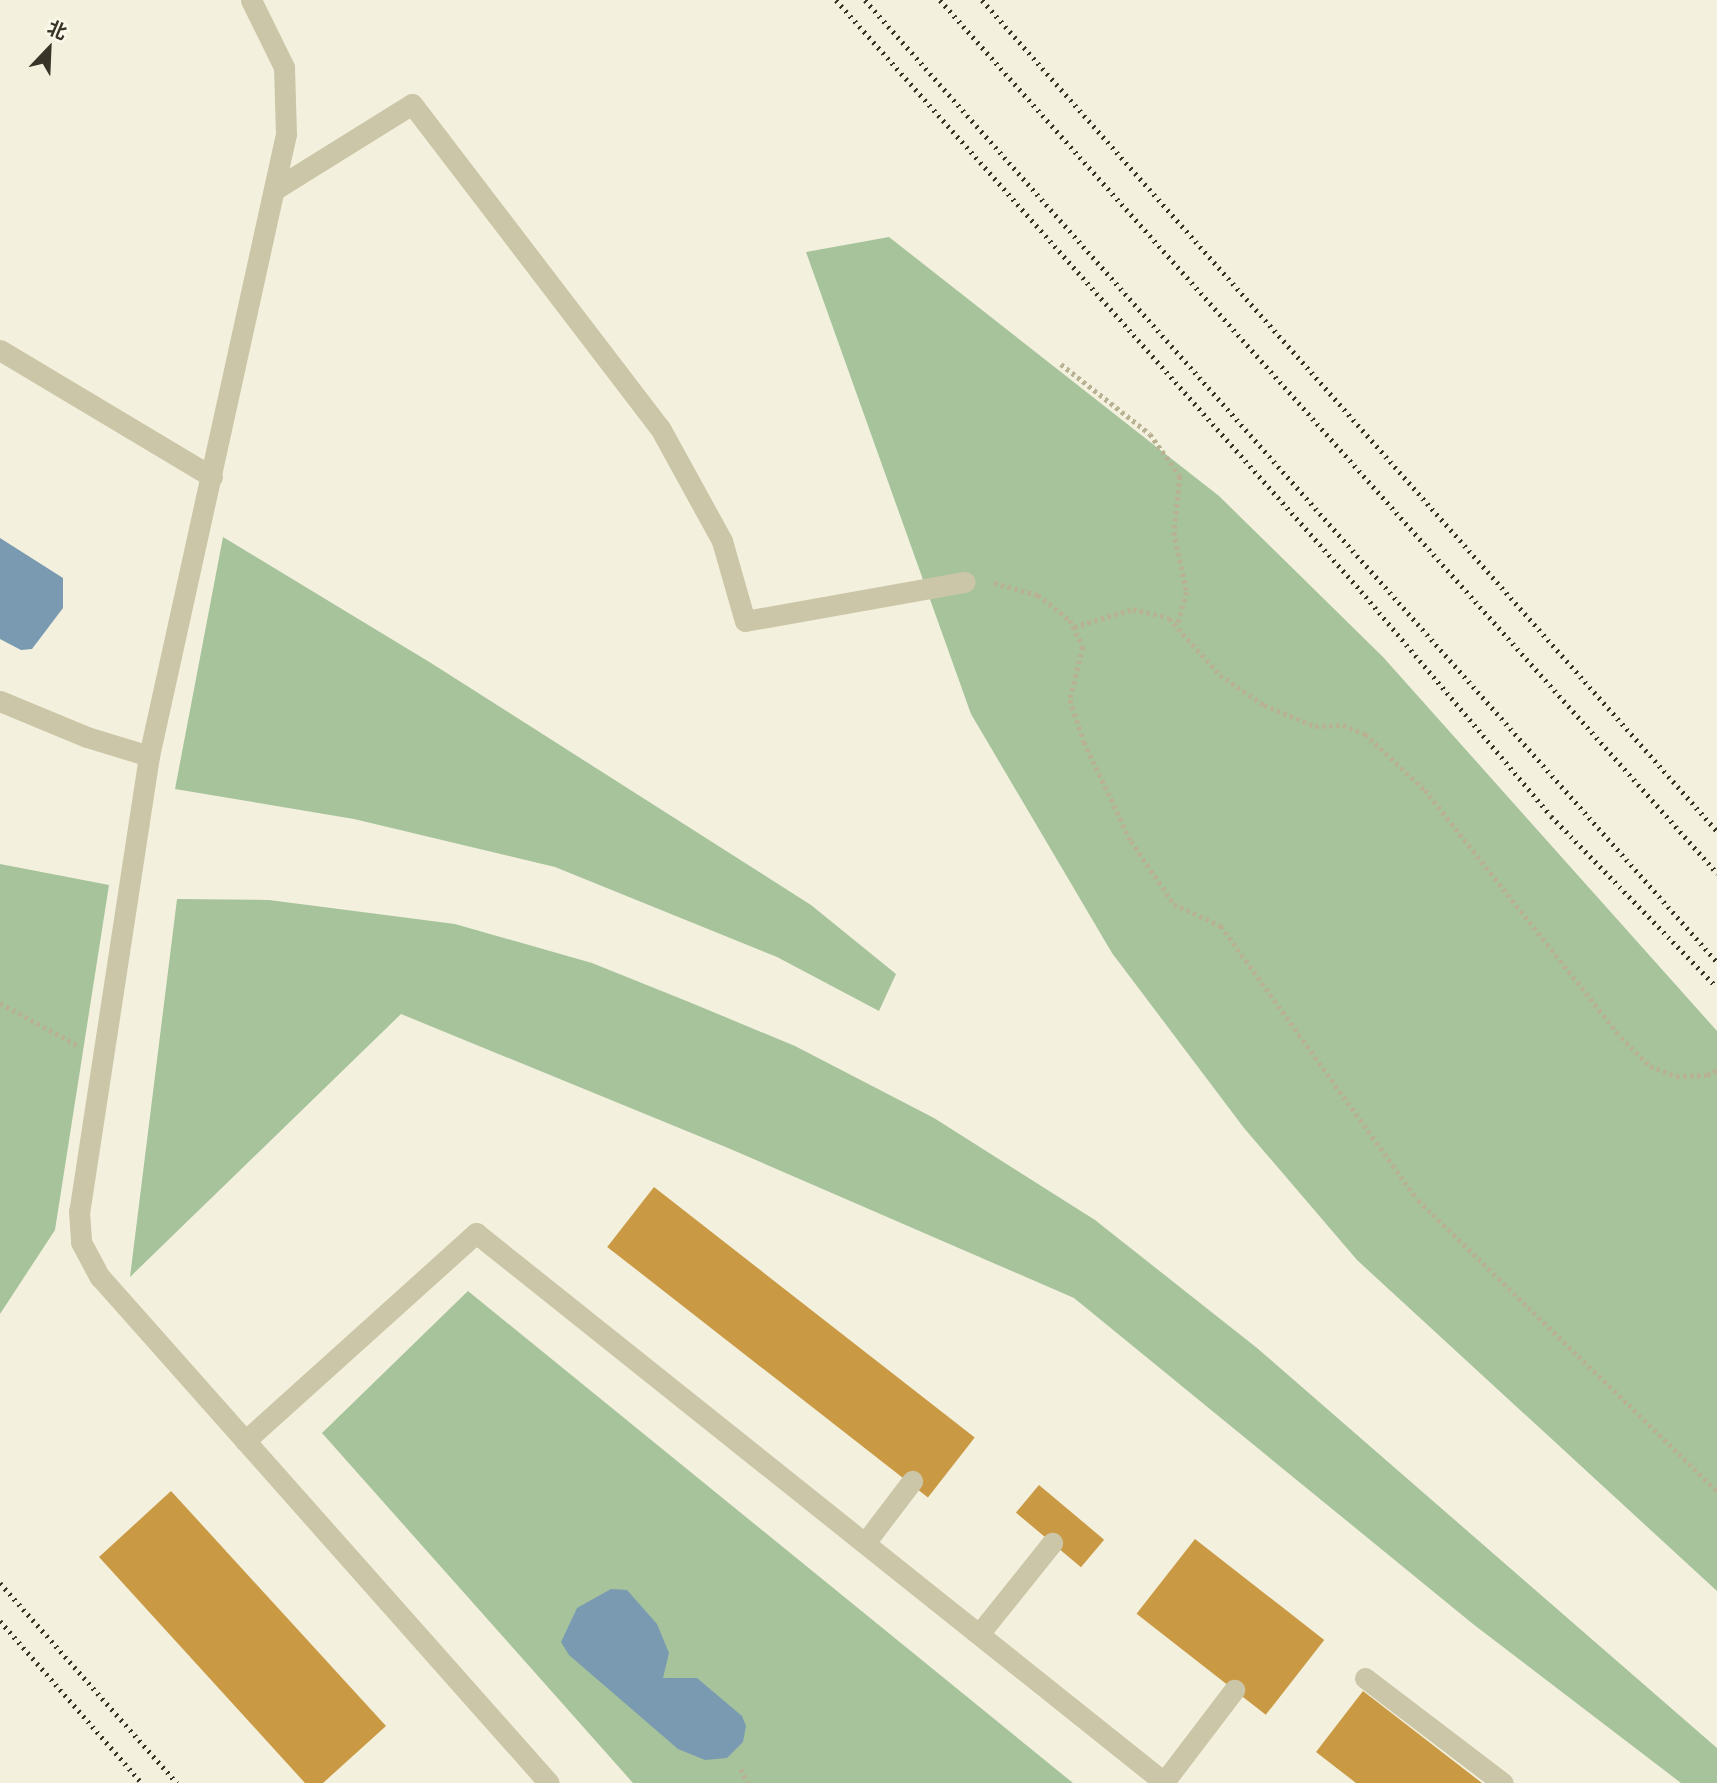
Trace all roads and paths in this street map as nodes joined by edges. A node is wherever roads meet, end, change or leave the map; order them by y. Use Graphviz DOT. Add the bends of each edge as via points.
graph roads {
  1 [pos="251,0"];
  2 [pos="277,188"];
  3 [pos="0,350"];
  4 [pos="1061,364"];
  5 [pos="212,477"];
  6 [pos="965,582"];
  7 [pos="1074,627"];
  8 [pos="1177,627"];
  9 [pos="0,701"];
  10 [pos="149,756"];
  11 [pos="0,1003"];
  12 [pos="102,1059"];
  13 [pos="1717,1070"];
  14 [pos="245,1441"];
  15 [pos="912,1481"];
  16 [pos="1717,1491"];
  17 [pos="1052,1542"];
  18 [pos="865,1543"];
  19 [pos="979,1634"];
  20 [pos="1364,1678"];
  21 [pos="1234,1690"];
  22 [pos="741,1769"];
  23 [pos="549,1783"];
  24 [pos="748,1783"];
  25 [pos="1165,1783"];
  26 [pos="1503,1783"];
  1 -- 2 [label="lane" via="284,67 286,134"];
  2 -- 5 [label="lane"];
  2 -- 6 [label="lane" via="412,104 660,428 722,541 745,621"];
  3 -- 5 [label="lane"];
  4 -- 8 [label="path" via="1150,434 1180,476 1174,533 1188,592"];
  5 -- 10 [label="lane"];
  6 -- 7 [label="path" via="1002,583 1038,595"];
  7 -- 8 [label="path" via="1133,610 1168,618"];
  7 -- 16 [label="path" via="1083,647 1070,700 1084,742 1130,841 1174,904 1221,926 1418,1200"];
  8 -- 13 [label="path" via="1220,675 1264,705 1315,726 1343,725 1365,734 1400,772 1425,790 1621,1037 1650,1066 1676,1076"];
  9 -- 10 [label="lane" via="87,737"];
  10 -- 12 [label="lane"];
  11 -- 12 [label="path"];
  12 -- 14 [label="lane" via="79,1211 81,1242 100,1277"];
  14 -- 18 [label="lane" via="476,1233"];
  14 -- 23 [label="lane"];
  15 -- 18 [label="lane"];
  17 -- 19 [label="lane"];
  18 -- 19 [label="lane"];
  19 -- 25 [label="lane"];
  20 -- 26 [label="lane"];
  21 -- 25 [label="lane"];
  22 -- 24 [label="path"];
}
